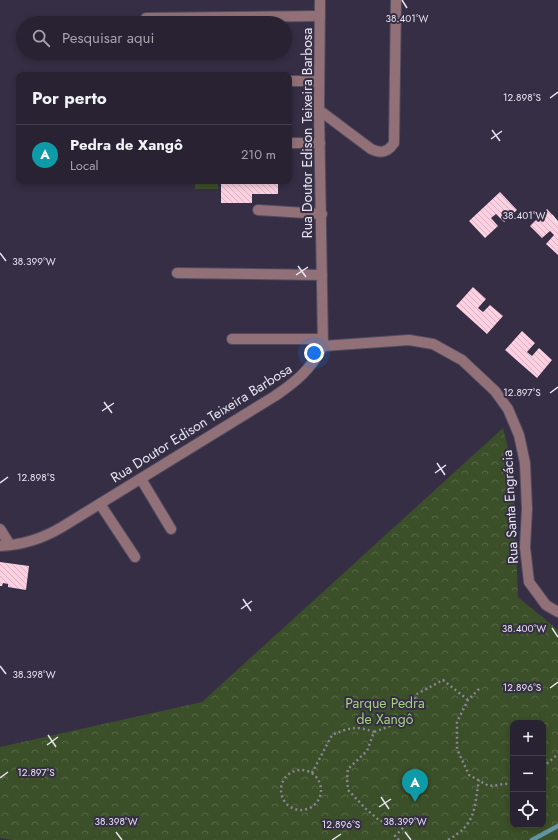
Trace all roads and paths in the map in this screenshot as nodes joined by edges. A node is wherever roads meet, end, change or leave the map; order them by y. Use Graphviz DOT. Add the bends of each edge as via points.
graph roads {
  1 [pos="320,0"];
  2 [pos="396,0"];
  3 [pos="292,16"];
  4 [pos="320,16"];
  5 [pos="292,81"];
  6 [pos="319,81"];
  7 [pos="319,110"];
  8 [pos="292,143"];
  9 [pos="320,143"];
  10 [pos="258,210"];
  11 [pos="322,214"];
  12 [pos="176,273"];
  13 [pos="322,275"];
  14 [pos="232,339"];
  15 [pos="322,343"];
  16 [pos="141,479"];
  17 [pos="100,504"];
  18 [pos="0,529"];
  19 [pos="171,529"];
  20 [pos="5,546"];
  21 [pos="135,557"];
  22 [pos="558,612"];
  23 [pos="479,689"];
  24 [pos="468,700"];
  25 [pos="374,732"];
  26 [pos="558,754"];
  27 [pos="546,764"];
  28 [pos="312,773"];
  29 [pos="478,780"];
  30 [pos="510,783"];
  31 [pos="399,840"];
  32 [pos="448,840"];
  1 -- 4 [label="street, Rua Doutor Edison Teixeira Barbosa"];
  2 -- 7 [label="street" via="394,143 385,152 379,153"];
  3 -- 4 [label="street"];
  4 -- 6 [label="street, Rua Doutor Edison Teixeira Barbosa"];
  5 -- 6 [label="street"];
  6 -- 7 [label="street, Rua Doutor Edison Teixeira Barbosa"];
  7 -- 9 [label="street, Rua Doutor Edison Teixeira Barbosa"];
  8 -- 9 [label="street"];
  9 -- 11 [label="street, Rua Doutor Edison Teixeira Barbosa"];
  10 -- 11 [label="street"];
  11 -- 13 [label="street, Rua Doutor Edison Teixeira Barbosa"];
  12 -- 13 [label="street"];
  13 -- 15 [label="street, Rua Doutor Edison Teixeira Barbosa"];
  14 -- 15 [label="street, Rua Santa Engrácia"];
  15 -- 16 [label="street, Rua Doutor Edison Teixeira Barbosa" via="315,361 300,379"];
  15 -- 22 [label="street, Rua Santa Engrácia" via="409,340 427,342 462,360 495,391 508,409 519,435 525,463 525,547 529,582 546,605"];
  16 -- 17 [label="street, Rua Doutor Edison Teixeira Barbosa"];
  16 -- 19 [label="street"];
  17 -- 20 [label="street, Rua Doutor Edison Teixeira Barbosa" via="46,537 28,543"];
  17 -- 21 [label="street"];
  18 -- 20 [label="street, Rua Doutor Edison Teixeira Barbosa"];
  23 -- 24 [label="path"];
  24 -- 25 [label="path" via="443,680 417,694 410,712 393,725"];
  24 -- 29 [label="path" via="457,722 457,749 469,775"];
  25 -- 28 [label="path" via="362,727 347,728 332,734"];
  25 -- 31 [label="path" via="367,751 348,769 348,790 380,821 406,825 395,836"];
  26 -- 27 [label="path"];
  28 -- 28 [label="path" via="320,783 318,802 301,810 288,806 282,794 283,781 293,772"];
  29 -- 30 [label="path" via="488,786"];
  29 -- 32 [label="path" via="472,819 459,834"];
}
